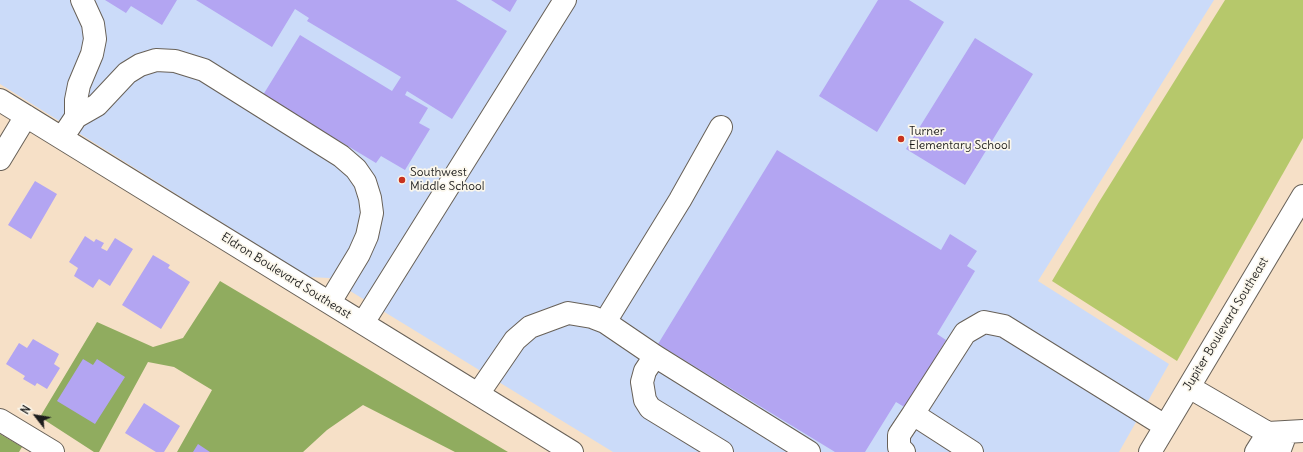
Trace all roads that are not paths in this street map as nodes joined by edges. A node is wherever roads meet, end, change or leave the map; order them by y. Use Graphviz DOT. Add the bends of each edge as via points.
graph roads {
  1 [pos="82,0"];
  2 [pos="565,0"];
  3 [pos="0,100"];
  4 [pos="26,116"];
  5 [pos="76,117"];
  6 [pos="721,127"];
  7 [pos="62,138"];
  8 [pos="0,159"];
  9 [pos="1303,196"];
  10 [pos="330,302"];
  11 [pos="605,322"];
  12 [pos="362,323"];
  13 [pos="655,356"];
  14 [pos="1189,387"];
  15 [pos="478,394"];
  16 [pos="913,414"];
  17 [pos="0,420"];
  18 [pos="1165,426"];
  19 [pos="1284,437"];
  20 [pos="53,452"];
  21 [pos="572,452"];
  22 [pos="722,452"];
  23 [pos="809,452"];
  24 [pos="904,452"];
  25 [pos="972,452"];
  26 [pos="1150,452"];
  27 [pos="1256,452"];
  1 -- 5 [label="street" via="93,24 95,39 92,54 79,85"];
  2 -- 12 [label="street"];
  3 -- 4 [label="street, Eldron Boulevard Southeast"];
  4 -- 7 [label="street, Eldron Boulevard Southeast"];
  4 -- 8 [label="street"];
  5 -- 7 [label="street"];
  5 -- 10 [label="street" via="97,105 127,73 140,65 156,60 175,61 204,70 341,156 356,169 365,182 372,213 367,236 359,254"];
  6 -- 11 [label="street" via="680,200"];
  7 -- 10 [label="street, Eldron Boulevard Southeast"];
  9 -- 14 [label="street, Jupiter Boulevard Southeast"];
  10 -- 12 [label="street, Eldron Boulevard Southeast"];
  11 -- 13 [label="street"];
  11 -- 15 [label="street" via="568,313 530,327 515,340"];
  12 -- 15 [label="street, Eldron Boulevard Southeast"];
  13 -- 22 [label="street" via="642,382 645,400 650,408"];
  13 -- 23 [label="street"];
  14 -- 18 [label="street, Jupiter Boulevard Southeast"];
  14 -- 19 [label="street"];
  15 -- 21 [label="street, Eldron Boulevard Southeast"];
  16 -- 18 [label="street" via="965,333 984,322 1004,326"];
  16 -- 24 [label="street" via="898,435 899,447"];
  16 -- 25 [label="street"];
  17 -- 20 [label="street"];
  18 -- 26 [label="street, Jupiter Boulevard Southeast"];
  19 -- 27 [label="street"];
}
